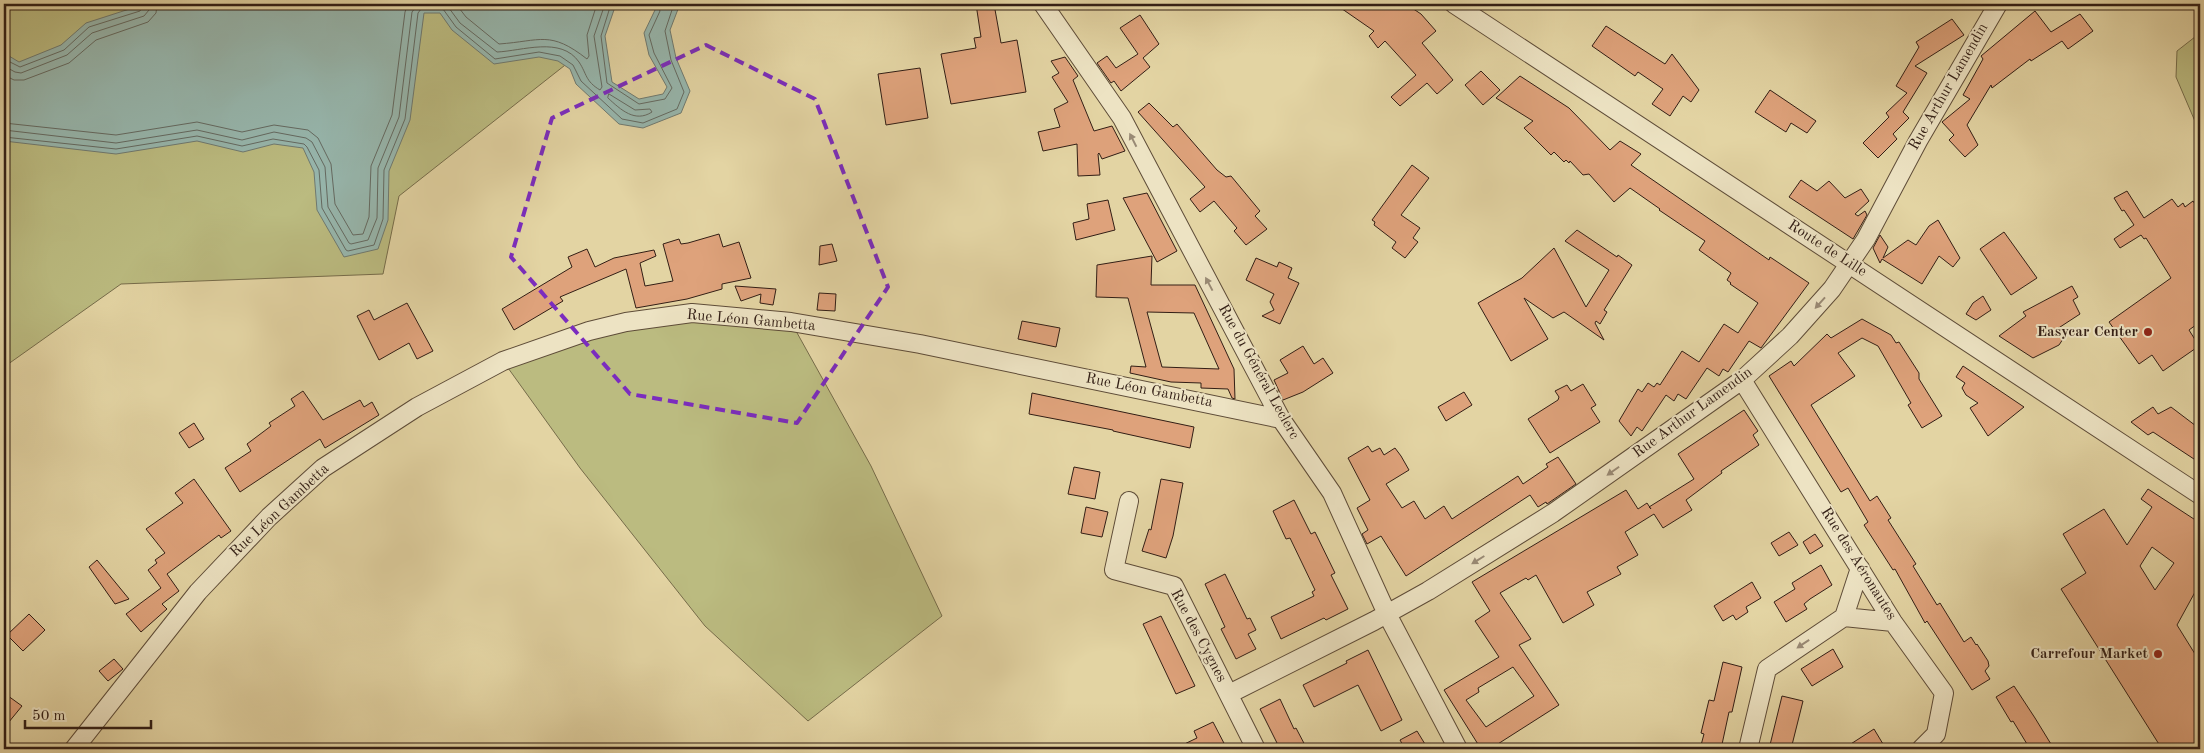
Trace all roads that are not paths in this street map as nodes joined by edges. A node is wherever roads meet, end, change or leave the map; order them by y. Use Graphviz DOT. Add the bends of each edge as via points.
graph roads {
  1 [pos="1043,4"];
  2 [pos="1454,4"];
  3 [pos="1998,4"];
  4 [pos="1849,264"];
  5 [pos="1742,380"];
  6 [pos="1281,419"];
  7 [pos="2200,495"];
  8 [pos="1129,501"];
  9 [pos="1860,568"];
  10 [pos="1387,614"];
  11 [pos="1844,617"];
  12 [pos="1893,622"];
  13 [pos="1230,694"];
  14 [pos="74,749"];
  15 [pos="1256,749"];
  16 [pos="1458,749"];
  17 [pos="1748,749"];
  18 [pos="1921,749"];
  6 -- 1 [label="street, Rue du Général Leclerc, one-way" via="1122,118"];
  2 -- 4 [label="street, Route de Lille"];
  3 -- 4 [label="street, Rue Arthur Lamendin"];
  4 -- 5 [label="street, Rue Arthur Lamendin, one-way" via="1832,289 1790,336"];
  4 -- 7 [label="street, Route de Lille"];
  5 -- 9 [label="street, Rue des Aéronautes"];
  5 -- 10 [label="street, Rue Arthur Lamendin, one-way" via="1553,512"];
  6 -- 10 [label="street, Rue du Général Leclerc" via="1332,493"];
  6 -- 14 [label="street, Rue Léon Gambetta" via="920,344 791,322 692,313 589,331 503,361 417,407 323,468 269,517 198,592"];
  8 -- 13 [label="street, Rue des Cygnes" via="1114,570 1174,586"];
  9 -- 11 [label="street"];
  9 -- 12 [label="street, Rue des Aéronautes"];
  10 -- 13 [label="street, Rue Arthur Lamendin"];
  10 -- 16 [label="street, Rue du Général Leclerc"];
  11 -- 12 [label="street"];
  11 -- 17 [label="street, one-way" via="1767,669"];
  12 -- 18 [label="street, Rue des Aéronautes" via="1944,693 1936,734"];
  13 -- 15 [label="street"];
}
